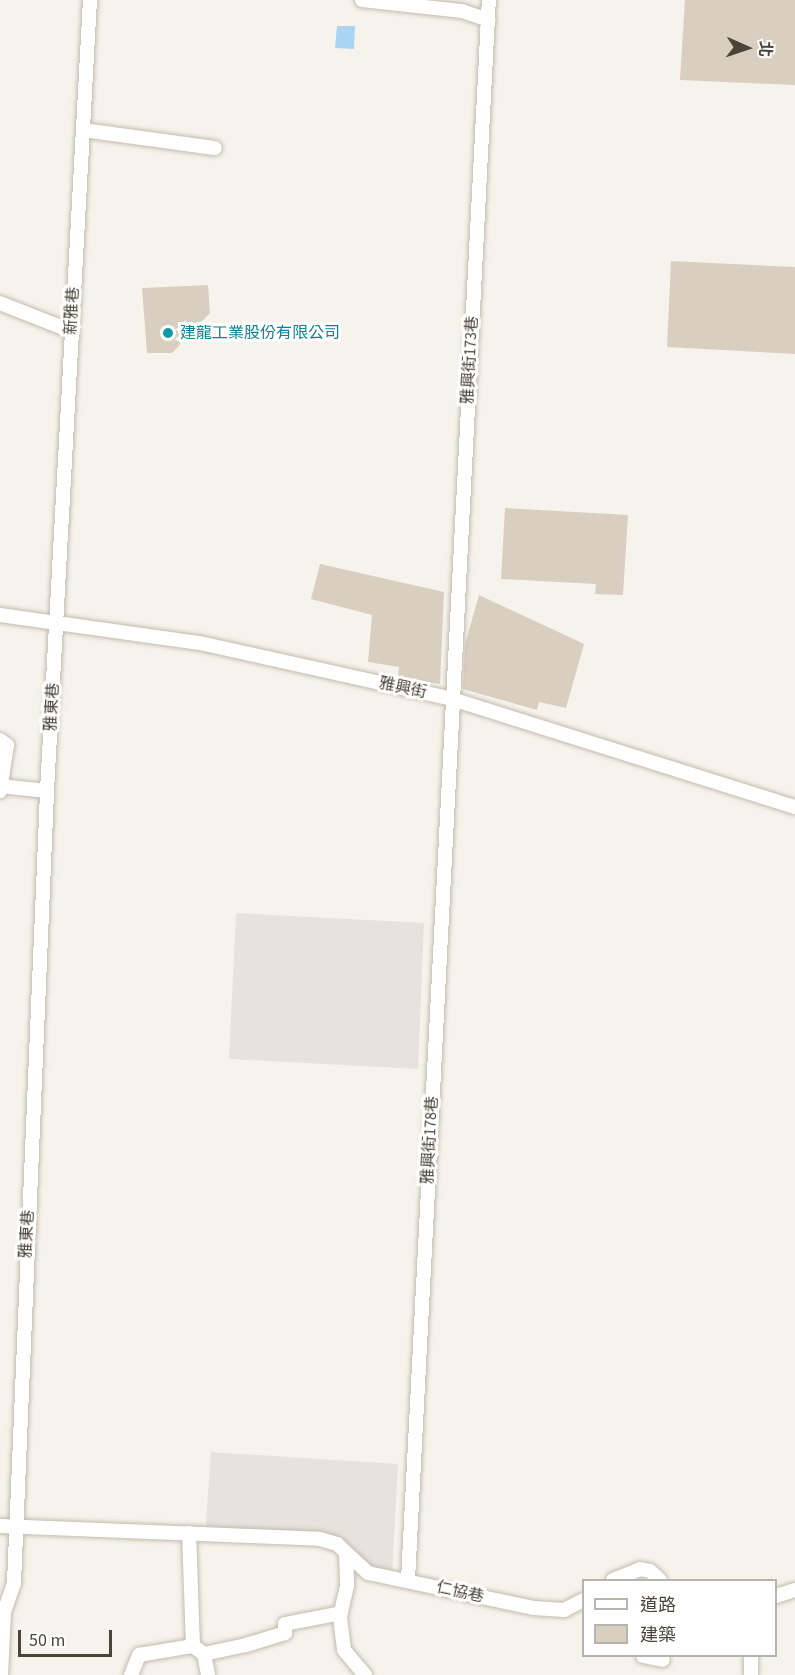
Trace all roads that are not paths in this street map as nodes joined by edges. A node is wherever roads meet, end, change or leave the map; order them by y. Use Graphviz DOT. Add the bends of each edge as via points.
graph roads {
  1 [pos="90,0"];
  2 [pos="362,0"];
  3 [pos="489,0"];
  4 [pos="488,20"];
  5 [pos="82,130"];
  6 [pos="215,148"];
  7 [pos="0,303"];
  8 [pos="71,331"];
  9 [pos="0,615"];
  10 [pos="56,622"];
  11 [pos="452,699"];
  12 [pos="0,740"];
  13 [pos="0,786"];
  14 [pos="0,791"];
  15 [pos="47,791"];
  16 [pos="795,807"];
  17 [pos="7,1527"];
  18 [pos="189,1533"];
  19 [pos="346,1553"];
  20 [pos="618,1579"];
  21 [pos="658,1579"];
  22 [pos="408,1580"];
  23 [pos="795,1590"];
  24 [pos="777,1596"];
  25 [pos="582,1603"];
  26 [pos="341,1612"];
  27 [pos="198,1650"];
  28 [pos="648,1657"];
  29 [pos="751,1657"];
  30 [pos="663,1660"];
  31 [pos="1,1675"];
  32 [pos="131,1675"];
  33 [pos="208,1675"];
  34 [pos="365,1675"];
  35 [pos="751,1675"];
  1 -- 5 [label="street, 新雅巷"];
  2 -- 4 [label="street" via="462,12"];
  3 -- 4 [label="street, 雅興街173巷"];
  4 -- 11 [label="street, 雅興街173巷"];
  5 -- 6 [label="street"];
  5 -- 8 [label="street, 新雅巷"];
  7 -- 8 [label="street"];
  8 -- 10 [label="street, 新雅巷"];
  9 -- 10 [label="street, 雅興街"];
  10 -- 11 [label="street, 雅興街" via="200,643"];
  10 -- 15 [label="street, 雅東巷"];
  11 -- 16 [label="street, 雅興街"];
  11 -- 22 [label="street, 雅興街178巷"];
  12 -- 13 [label="street" via="7,745"];
  13 -- 14 [label="street"];
  13 -- 15 [label="street"];
  15 -- 17 [label="street, 雅東巷"];
  17 -- 18 [label="street, 仁協巷"];
  17 -- 31 [label="street, 雅東巷" via="14,1583 4,1612"];
  18 -- 19 [label="street, 仁協巷" via="320,1539 337,1544"];
  18 -- 27 [label="street"];
  19 -- 22 [label="street, 仁協巷" via="368,1573"];
  19 -- 26 [label="street" via="347,1586"];
  20 -- 21 [label="street" via="640,1569 650,1571"];
  22 -- 25 [label="street, 仁協巷" via="534,1608 564,1610"];
  23 -- 24 [label="street"];
  26 -- 27 [label="street" via="285,1624 285,1633"];
  26 -- 34 [label="street" via="344,1650"];
  27 -- 32 [label="street" via="139,1655"];
  27 -- 33 [label="street"];
  28 -- 30 [label="street"];
  29 -- 35 [label="street"];
}
